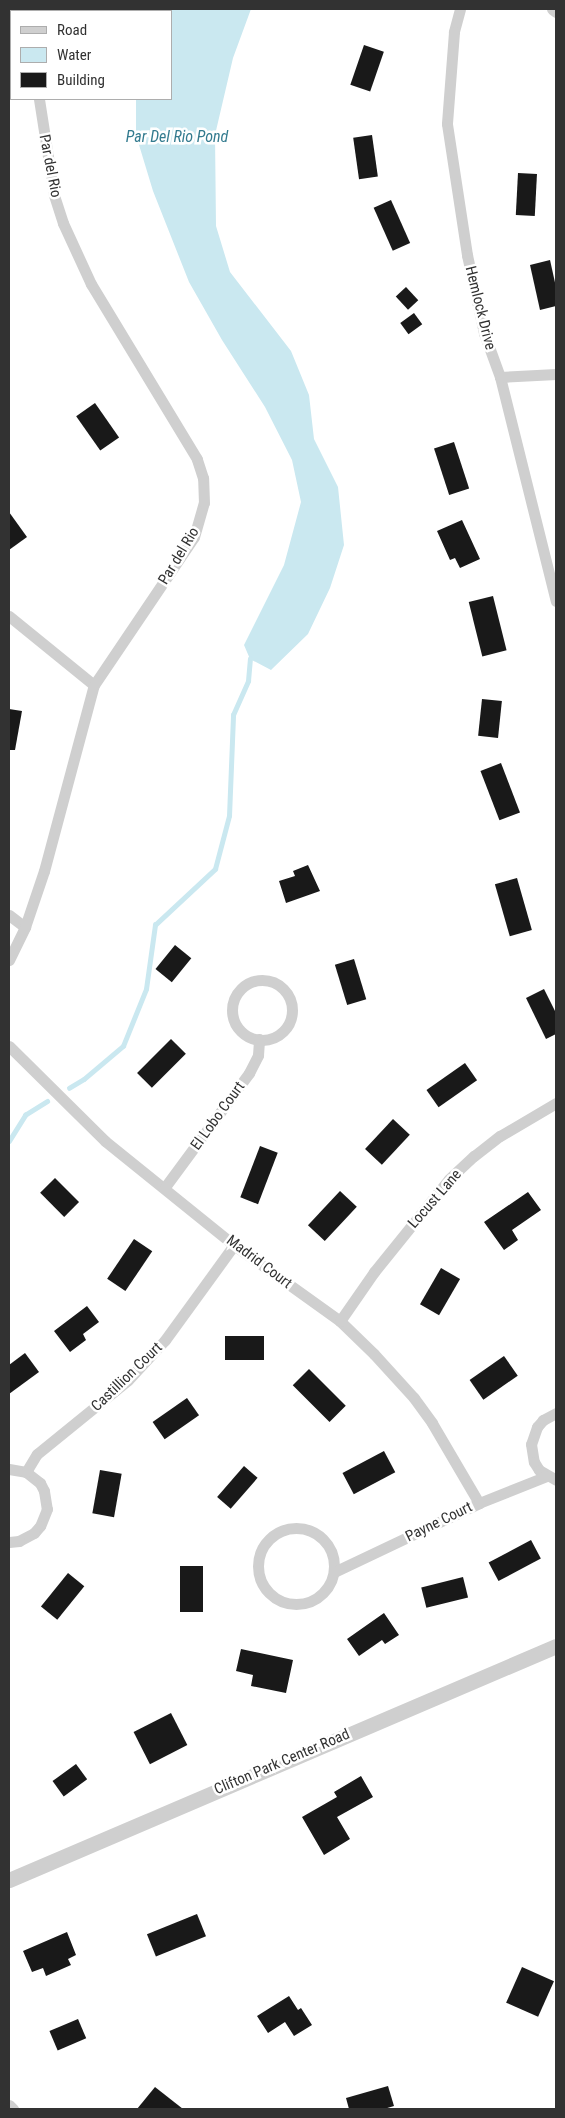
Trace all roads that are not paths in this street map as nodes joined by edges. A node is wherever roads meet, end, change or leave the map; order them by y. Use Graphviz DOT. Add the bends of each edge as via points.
graph roads {
  1 [pos="460,9"];
  2 [pos="552,9"];
  3 [pos="556,12"];
  4 [pos="39,100"];
  5 [pos="556,374"];
  6 [pos="500,377"];
  7 [pos="556,601"];
  8 [pos="9,616"];
  9 [pos="94,685"];
  10 [pos="9,916"];
  11 [pos="25,927"];
  12 [pos="9,960"];
  13 [pos="259,1039"];
  14 [pos="9,1046"];
  15 [pos="556,1103"];
  16 [pos="165,1187"];
  17 [pos="234,1245"];
  18 [pos="340,1322"];
  19 [pos="556,1413"];
  20 [pos="9,1469"];
  21 [pos="26,1472"];
  22 [pos="551,1478"];
  23 [pos="478,1503"];
  24 [pos="9,1542"];
  25 [pos="334,1572"];
  26 [pos="556,1646"];
  27 [pos="9,1880"];
  28 [pos="9,2105"];
  29 [pos="14,2109"];
  1 -- 6 [label="street, Hemlock Drive" via="454,32 447,124 467,255 484,333"];
  2 -- 3 [label="street"];
  4 -- 9 [label="street, Par del Rio" via="54,195 63,223 91,284 197,459 203,478 204,503 194,537"];
  5 -- 6 [label="street"];
  6 -- 7 [label="street, Hemlock Drive"];
  8 -- 9 [label="street"];
  9 -- 11 [label="street, Par del Rio" via="44,871"];
  10 -- 11 [label="street"];
  11 -- 12 [label="street, Par del Rio"];
  13 -- 13 [label="street" via="278,1036 285,1029 292,1012 291,1002 281,986 263,980 254,981 239,991 233,1008 233,1017 243,1032"];
  13 -- 16 [label="street, El Lobo Court" via="258,1055 249,1073"];
  14 -- 16 [label="street, Madrid Court" via="106,1141"];
  15 -- 18 [label="street, Locust Lane" via="500,1136 449,1179 374,1272"];
  16 -- 17 [label="street, Madrid Court"];
  17 -- 18 [label="street, Madrid Court"];
  17 -- 21 [label="street, Castillion Court" via="165,1340 128,1380 37,1454"];
  18 -- 23 [label="street, Madrid Court" via="414,1398"];
  19 -- 22 [label="street, Payne Court" via="537,1427 531,1444 534,1462"];
  20 -- 21 [label="street"];
  21 -- 24 [label="street" via="44,1492 45,1518 27,1538"];
  22 -- 23 [label="street, Payne Court"];
  23 -- 25 [label="street, Payne Court"];
  25 -- 25 [label="street" via="329,1545 316,1533 298,1528 272,1536 261,1551 258,1569 264,1586 277,1599 295,1604 313,1600 327,1588"];
  26 -- 27 [label="street, Clifton Park Center Road"];
  28 -- 29 [label="street"];
}
